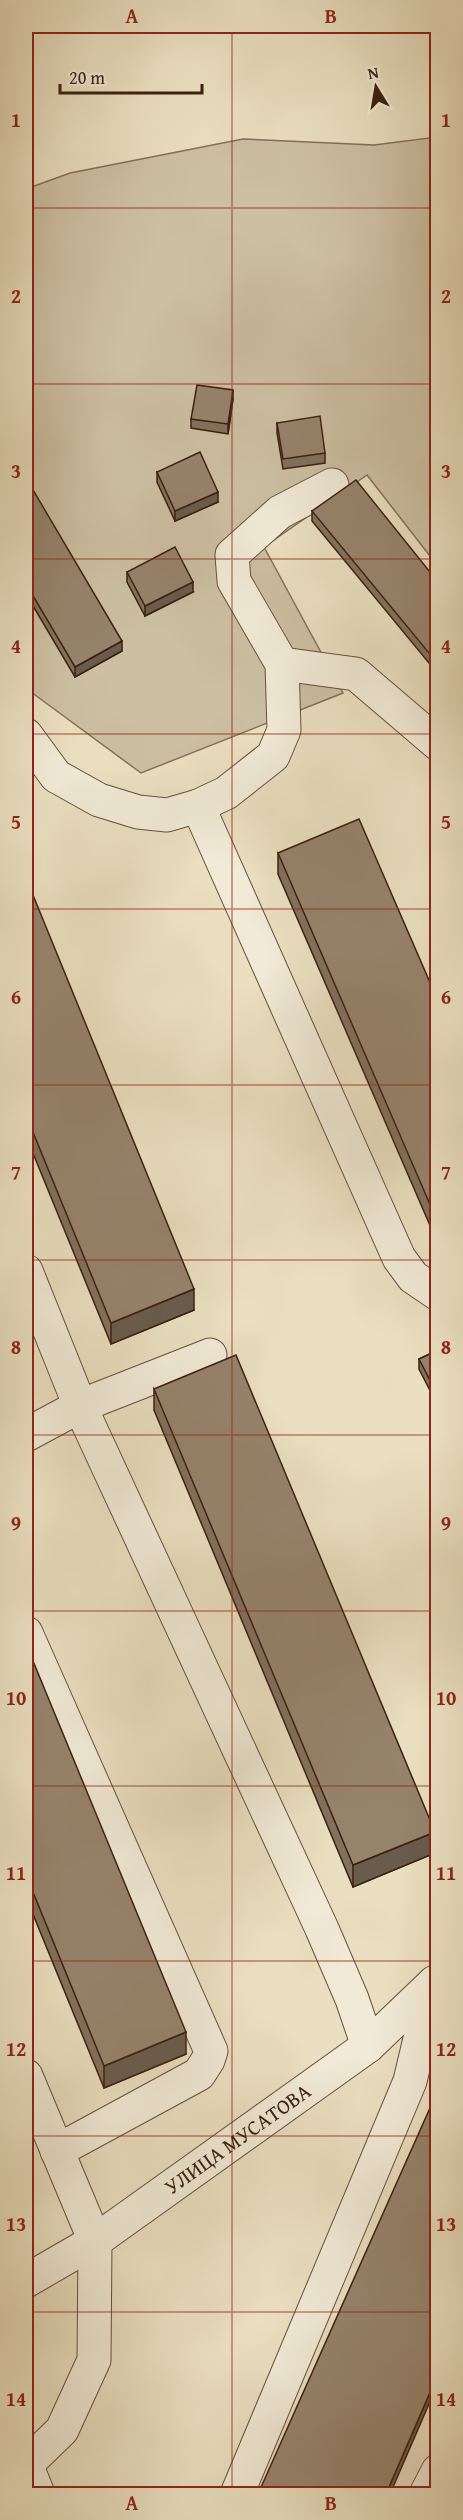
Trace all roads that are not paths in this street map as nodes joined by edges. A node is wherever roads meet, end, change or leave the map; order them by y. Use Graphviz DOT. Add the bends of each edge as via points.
graph roads {
  1 [pos="333,485"];
  2 [pos="282,664"];
  3 [pos="26,735"];
  4 [pos="438,744"];
  5 [pos="198,806"];
  6 [pos="26,1271"];
  7 [pos="438,1293"];
  8 [pos="210,1355"];
  9 [pos="80,1406"];
  10 [pos="26,1435"];
  11 [pos="26,1633"];
  12 [pos="436,1982"];
  13 [pos="368,2046"];
  14 [pos="26,2076"];
  15 [pos="57,2151"];
  16 [pos="95,2241"];
  17 [pos="26,2281"];
  18 [pos="26,2465"];
  19 [pos="438,2471"];
  20 [pos="38,2494"];
  21 [pos="237,2494"];
  22 [pos="426,2494"];
  1 -- 2 [label="street" via="280,512 232,555 234,581"];
  2 -- 4 [label="street" via="356,674"];
  2 -- 5 [label="street" via="284,730 273,756 226,793"];
  3 -- 5 [label="street" via="56,776 99,800 138,812 167,815"];
  5 -- 7 [label="street" via="399,1258 413,1277"];
  6 -- 9 [label="street"];
  8 -- 9 [label="street"];
  9 -- 10 [label="street"];
  9 -- 13 [label="street" via="322,1929"];
  11 -- 15 [label="street" via="211,2051 199,2074"];
  12 -- 13 [label="street, УЛИЦА МУСАТОВА"];
  12 -- 21 [label="street" via="410,2081"];
  13 -- 16 [label="street, УЛИЦА МУСАТОВА"];
  14 -- 15 [label="street"];
  15 -- 16 [label="street"];
  16 -- 17 [label="street, УЛИЦА МУСАТОВА"];
  16 -- 18 [label="street" via="94,2360 62,2430"];
  18 -- 20 [label="street"];
  19 -- 22 [label="street"];
}
